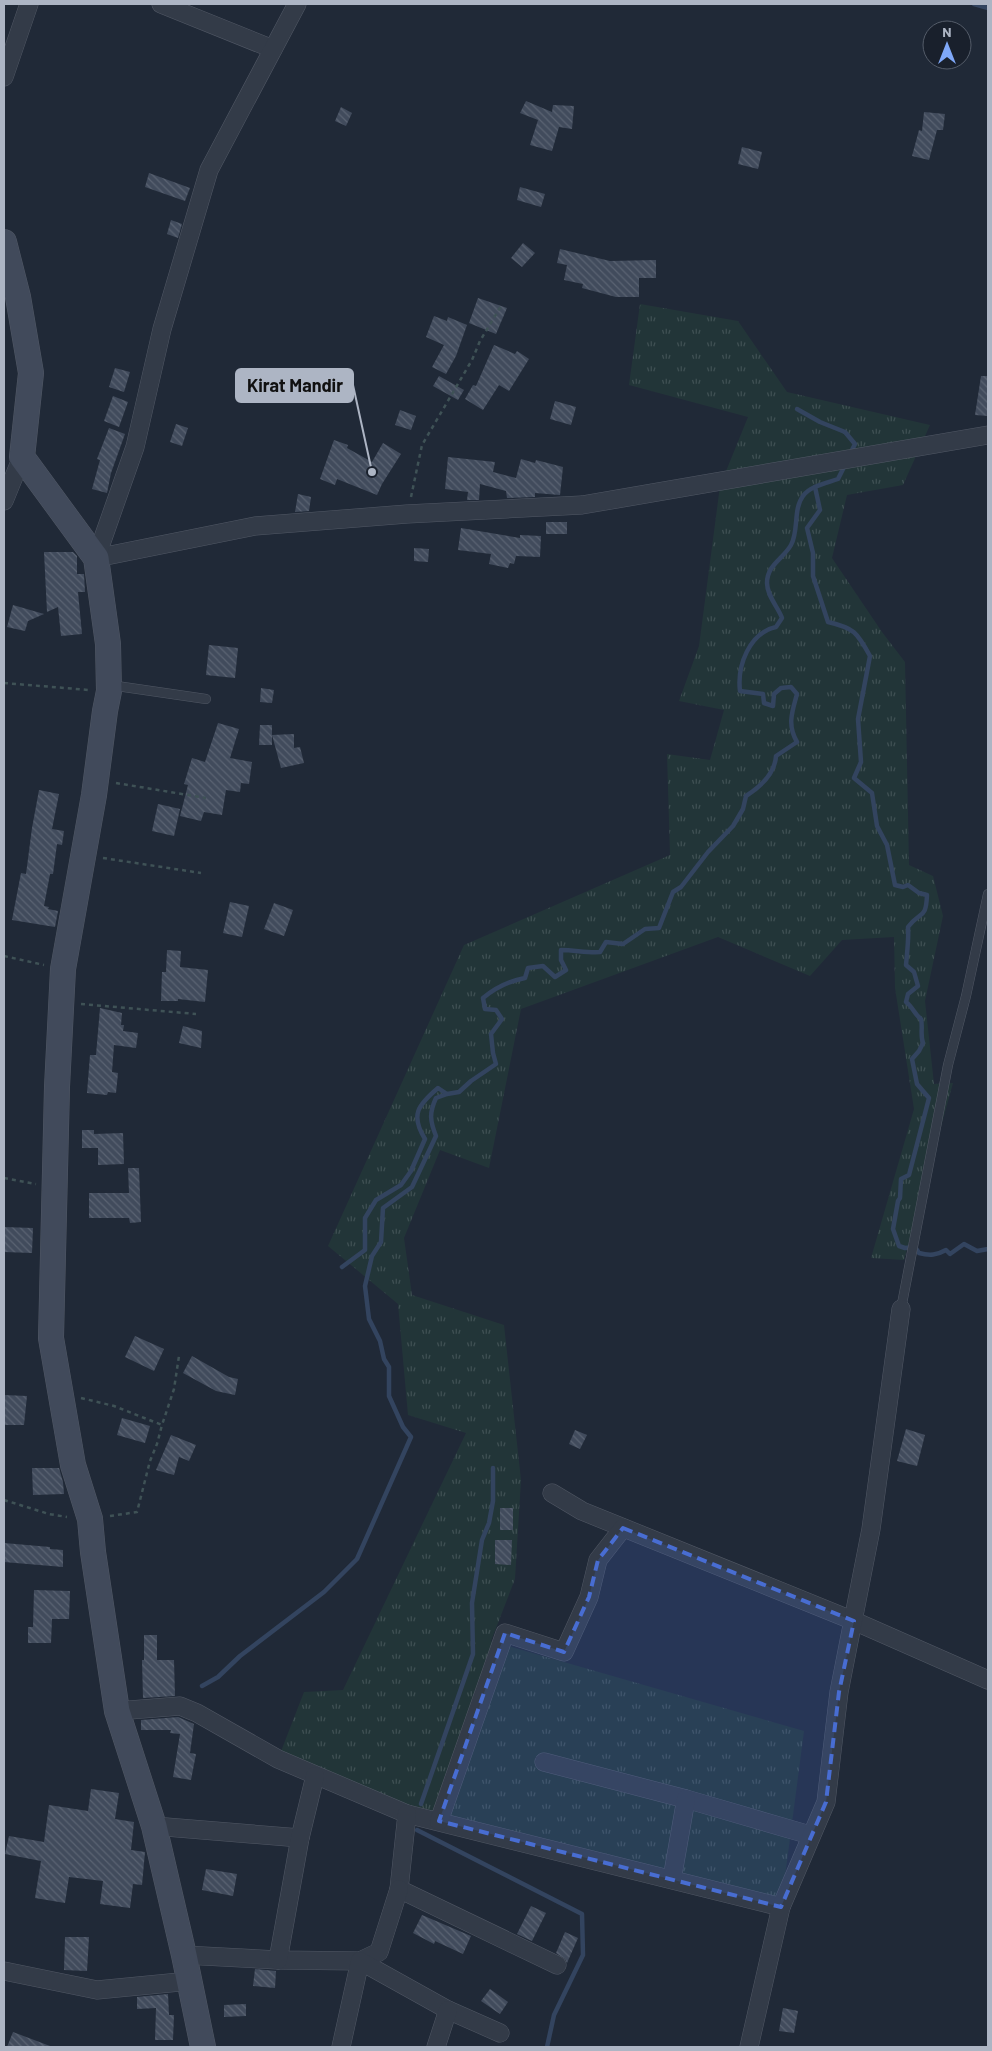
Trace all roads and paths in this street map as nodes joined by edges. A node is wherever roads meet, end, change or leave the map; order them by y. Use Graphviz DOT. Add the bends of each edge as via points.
graph roads {
  1 [pos="29,4"];
  2 [pos="161,4"];
  3 [pos="297,4"];
  4 [pos="273,49"];
  5 [pos="4,77"];
  6 [pos="4,242"];
  7 [pos="501,306"];
  8 [pos="988,435"];
  9 [pos="22,457"];
  10 [pos="4,501"];
  11 [pos="407,514"];
  12 [pos="96,558"];
  13 [pos="4,683"];
  14 [pos="109,688"];
  15 [pos="206,699"];
  16 [pos="96,780"];
  17 [pos="206,798"];
  18 [pos="83,855"];
  19 [pos="201,873"];
  20 [pos="988,894"];
  21 [pos="4,956"];
  22 [pos="63,969"];
  23 [pos="61,1002"];
  24 [pos="196,1014"];
  25 [pos="4,1178"];
  26 [pos="54,1188"];
  27 [pos="901,1310"];
  28 [pos="179,1356"];
  29 [pos="61,1400"];
  30 [pos="162,1425"];
  31 [pos="552,1493"];
  32 [pos="4,1500"];
  33 [pos="90,1519"];
  34 [pos="623,1528"];
  35 [pos="854,1622"];
  36 [pos="988,1680"];
  37 [pos="118,1711"];
  38 [pos="544,1762"];
  39 [pos="315,1776"];
  40 [pos="686,1799"];
  41 [pos="408,1814"];
  42 [pos="439,1821"];
  43 [pos="154,1826"];
  44 [pos="810,1835"];
  45 [pos="300,1838"];
  46 [pos="672,1878"];
  47 [pos="399,1889"];
  48 [pos="781,1907"];
  49 [pos="184,1955"];
  50 [pos="278,1960"];
  51 [pos="360,1961"];
  52 [pos="557,1965"];
  53 [pos="4,1971"];
  54 [pos="190,1981"];
  55 [pos="448,2010"];
  56 [pos="500,2033"];
  57 [pos="203,2047"];
  58 [pos="341,2047"];
  59 [pos="436,2047"];
  60 [pos="749,2047"];
  1 -- 5 [label="street"];
  2 -- 4 [label="street"];
  3 -- 4 [label="street"];
  4 -- 12 [label="street" via="209,170 162,329 135,447"];
  6 -- 9 [label="street" via="31,373"];
  7 -- 11 [label="path" via="422,445"];
  8 -- 11 [label="street" via="582,505"];
  9 -- 10 [label="street"];
  9 -- 12 [label="street"];
  11 -- 12 [label="street" via="255,526"];
  12 -- 14 [label="street" via="108,644"];
  13 -- 14 [label="path"];
  14 -- 15 [label="lane"];
  14 -- 16 [label="street"];
  16 -- 17 [label="path"];
  16 -- 18 [label="street"];
  18 -- 19 [label="path"];
  18 -- 22 [label="street"];
  20 -- 27 [label="lane" via="948,1065"];
  21 -- 22 [label="path"];
  22 -- 23 [label="street"];
  23 -- 24 [label="path"];
  23 -- 26 [label="street"];
  25 -- 26 [label="path"];
  26 -- 29 [label="street" via="50,1338"];
  27 -- 35 [label="street" via="871,1529"];
  28 -- 30 [label="path" via="174,1389"];
  29 -- 30 [label="path" via="70,1396 106,1404"];
  29 -- 33 [label="street" via="73,1465"];
  30 -- 33 [label="path" via="137,1512"];
  31 -- 34 [label="street" via="582,1511"];
  32 -- 33 [label="path" via="49,1514"];
  33 -- 37 [label="street"];
  34 -- 35 [label="street"];
  34 -- 42 [label="street" via="598,1560 589,1597 564,1652 506,1633"];
  35 -- 36 [label="street"];
  35 -- 44 [label="street" via="840,1692 826,1802"];
  37 -- 39 [label="street" via="180,1706"];
  37 -- 43 [label="street"];
  38 -- 40 [label="street"];
  39 -- 41 [label="street"];
  39 -- 45 [label="street"];
  40 -- 44 [label="street"];
  40 -- 46 [label="street"];
  41 -- 42 [label="street"];
  41 -- 47 [label="street"];
  42 -- 46 [label="street"];
  43 -- 45 [label="street"];
  43 -- 49 [label="street"];
  44 -- 48 [label="street"];
  45 -- 50 [label="street"];
  46 -- 48 [label="street"];
  47 -- 51 [label="street" via="379,1952"];
  47 -- 52 [label="street"];
  48 -- 60 [label="street"];
  49 -- 50 [label="street"];
  49 -- 54 [label="street"];
  50 -- 51 [label="street"];
  51 -- 55 [label="street"];
  51 -- 58 [label="street"];
  53 -- 54 [label="street" via="97,1990"];
  54 -- 57 [label="street"];
  55 -- 56 [label="street"];
  55 -- 59 [label="street"];
}
